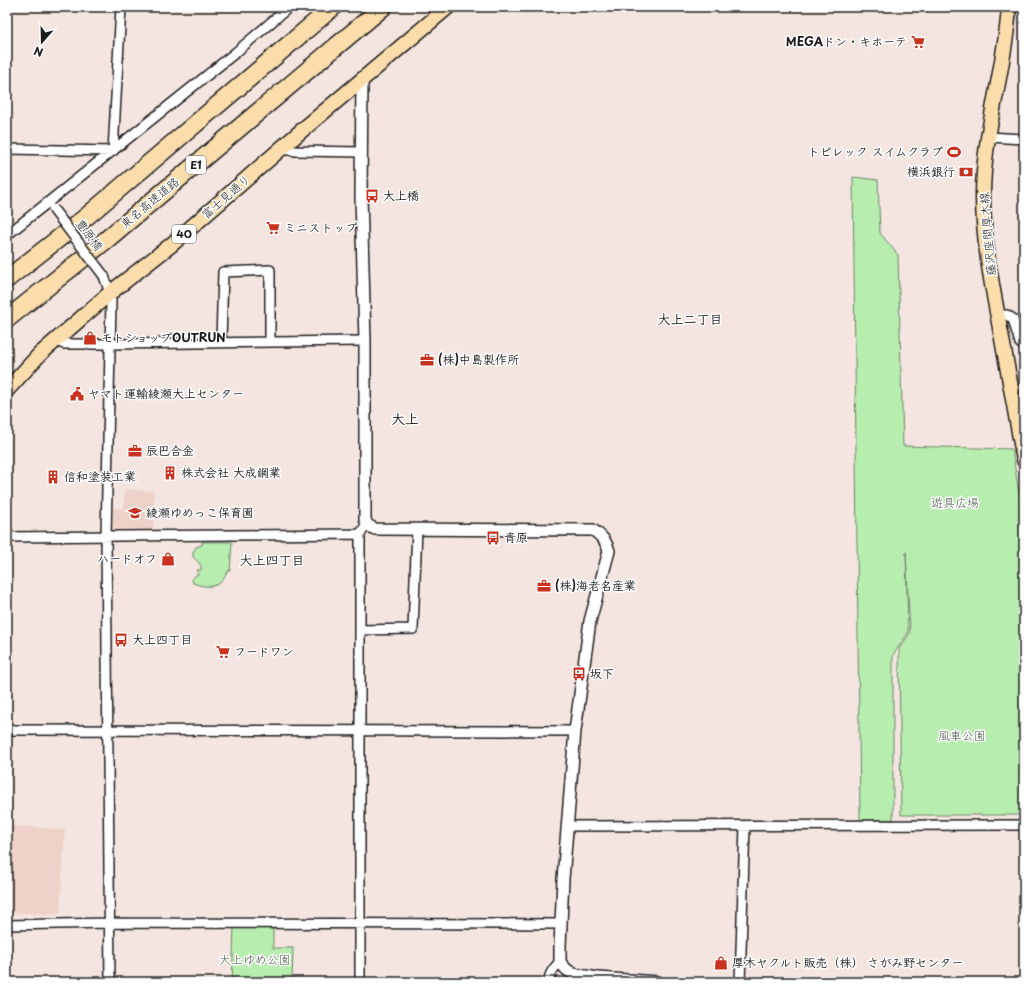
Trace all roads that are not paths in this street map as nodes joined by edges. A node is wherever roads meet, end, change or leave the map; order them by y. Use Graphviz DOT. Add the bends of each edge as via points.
graph roads {
  1 [pos="121,7"];
  2 [pos="289,7"];
  3 [pos="333,7"];
  4 [pos="382,7"];
  5 [pos="448,7"];
  6 [pos="1009,7"];
  7 [pos="362,79"];
  8 [pos="989,136"];
  9 [pos="1024,139"];
  10 [pos="7,149"];
  11 [pos="282,149"];
  12 [pos="113,151"];
  13 [pos="362,152"];
  14 [pos="50,206"];
  15 [pos="7,235"];
  16 [pos="7,279"];
  17 [pos="110,292"];
  18 [pos="997,315"];
  19 [pos="7,319"];
  20 [pos="365,340"];
  21 [pos="56,341"];
  22 [pos="220,342"];
  23 [pos="270,342"];
  24 [pos="110,344"];
  25 [pos="1024,346"];
  26 [pos="7,390"];
  27 [pos="1020,417"];
  28 [pos="1024,460"];
  29 [pos="364,529"];
  30 [pos="417,529"];
  31 [pos="106,536"];
  32 [pos="7,537"];
  33 [pos="360,630"];
  34 [pos="7,730"];
  35 [pos="108,730"];
  36 [pos="360,731"];
  37 [pos="575,731"];
  38 [pos="1024,825"];
  39 [pos="567,826"];
  40 [pos="745,826"];
  41 [pos="110,923"];
  42 [pos="359,923"];
  43 [pos="561,924"];
  44 [pos="7,925"];
  45 [pos="560,962"];
  46 [pos="644,981"];
  47 [pos="110,982"];
  48 [pos="360,982"];
  49 [pos="549,982"];
  50 [pos="658,982"];
  51 [pos="740,982"];
  1 -- 12 [label="street"];
  2 -- 12 [label="street"];
  3 -- 16 [label="highway" via="92,212"];
  4 -- 19 [label="highway, 東名高速道路 / E1" via="106,240"];
  5 -- 7 [label="main road, 富士見通り / 40"];
  6 -- 8 [label="main road, 藤沢座間厚木線"];
  7 -- 11 [label="main road, 富士見通り / 40"];
  7 -- 13 [label="street"];
  8 -- 9 [label="street"];
  8 -- 18 [label="main road, 藤沢座間厚木線" via="983,197"];
  10 -- 12 [label="street"];
  11 -- 13 [label="street"];
  11 -- 17 [label="main road, 富士見通り / 40" via="171,245"];
  12 -- 14 [label="street"];
  13 -- 20 [label="street"];
  14 -- 15 [label="street"];
  14 -- 17 [label="street, 豊原橋, bridge" via="104,276"];
  17 -- 21 [label="main road, 富士見通り / 40"];
  17 -- 24 [label="street"];
  18 -- 25 [label="street" via="1007,315 1013,319 1020,343"];
  18 -- 27 [label="main road, 藤沢座間厚木線"];
  20 -- 23 [label="street"];
  20 -- 29 [label="street"];
  21 -- 24 [label="street" via="64,344"];
  21 -- 26 [label="main road, 富士見通り / 40" via="39,355"];
  22 -- 23 [label="street"];
  22 -- 23 [label="street" via="224,272 270,270"];
  22 -- 24 [label="street"];
  24 -- 31 [label="street"];
  27 -- 28 [label="main road, 藤沢座間厚木線"];
  29 -- 30 [label="street"];
  29 -- 31 [label="street"];
  29 -- 33 [label="street"];
  30 -- 33 [label="street" via="413,629"];
  30 -- 37 [label="street" via="593,530 602,536 610,551 590,621"];
  31 -- 32 [label="street"];
  31 -- 35 [label="street"];
  33 -- 36 [label="street"];
  34 -- 35 [label="street"];
  35 -- 36 [label="street"];
  35 -- 41 [label="street"];
  36 -- 37 [label="street"];
  36 -- 42 [label="street"];
  37 -- 39 [label="street"];
  38 -- 40 [label="street"];
  39 -- 40 [label="street"];
  39 -- 43 [label="street"];
  40 -- 51 [label="street"];
  41 -- 42 [label="street"];
  41 -- 44 [label="street"];
  41 -- 47 [label="street"];
  42 -- 43 [label="street"];
  42 -- 48 [label="street"];
  43 -- 45 [label="street"];
  45 -- 46 [label="street" via="574,974"];
  45 -- 49 [label="street" via="553,969"];
  46 -- 50 [label="street"];
}
